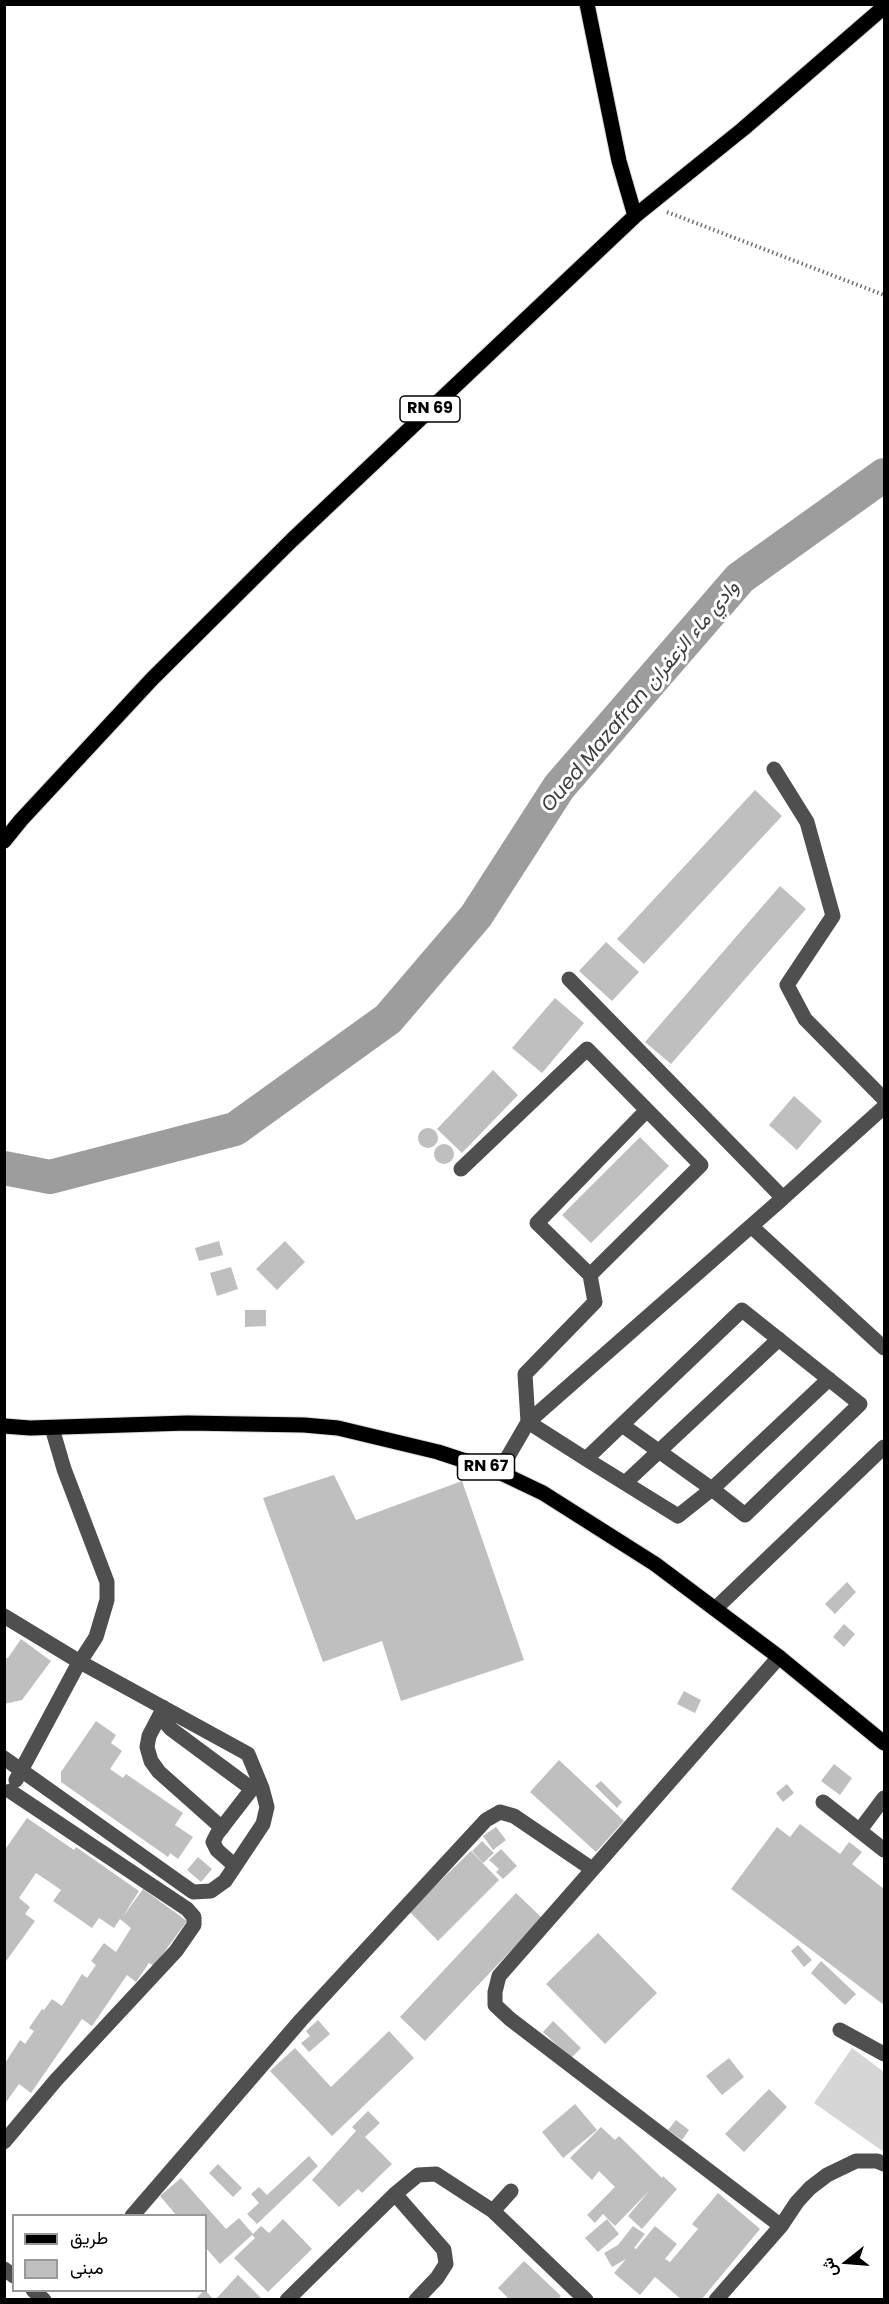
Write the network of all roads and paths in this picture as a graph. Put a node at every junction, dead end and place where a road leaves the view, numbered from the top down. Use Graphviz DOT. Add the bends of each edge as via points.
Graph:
graph roads {
  1 [pos="587,4"];
  2 [pos="885,7"];
  3 [pos="649,205"];
  4 [pos="635,216"];
  5 [pos="885,295"];
  6 [pos="774,769"];
  7 [pos="4,841"];
  8 [pos="569,979"];
  9 [pos="885,1099"];
  10 [pos="885,1107"];
  11 [pos="647,1110"];
  12 [pos="461,1169"];
  13 [pos="783,1198"];
  14 [pos="752,1226"];
  15 [pos="590,1275"];
  16 [pos="779,1339"];
  17 [pos="885,1348"];
  18 [pos="829,1379"];
  19 [pos="528,1422"];
  20 [pos="622,1425"];
  21 [pos="4,1426"];
  22 [pos="52,1428"];
  23 [pos="885,1447"];
  24 [pos="659,1452"];
  25 [pos="586,1459"];
  26 [pos="499,1472"];
  27 [pos="625,1483"];
  28 [pos="712,1489"];
  29 [pos="716,1608"];
  30 [pos="4,1616"];
  31 [pos="779,1657"];
  32 [pos="80,1662"];
  33 [pos="162,1710"];
  34 [pos="885,1743"];
  35 [pos="4,1758"];
  36 [pos="20,1771"];
  37 [pos="256,1785"];
  38 [pos="7,1795"];
  39 [pos="885,1798"];
  40 [pos="823,1802"];
  41 [pos="222,1828"];
  42 [pos="860,1830"];
  43 [pos="885,1850"];
  44 [pos="235,1866"];
  45 [pos="592,1869"];
  46 [pos="840,2030"];
  47 [pos="885,2054"];
  48 [pos="4,2142"];
  49 [pos="885,2164"];
  50 [pos="511,2191"];
  51 [pos="395,2194"];
  52 [pos="494,2211"];
  53 [pos="134,2214"];
  54 [pos="781,2226"];
  55 [pos="287,2300"];
  56 [pos="417,2300"];
  57 [pos="586,2300"];
  58 [pos="716,2300"];
  1 -- 4 [label="main road" via="619,161"];
  2 -- 3 [label="main road, RN 69"];
  3 -- 4 [label="main road, RN 69"];
  3 -- 5 [label="path"];
  4 -- 7 [label="main road, RN 69" via="292,540 152,679"];
  6 -- 9 [label="street" via="807,822 833,916 787,985 805,1020"];
  8 -- 13 [label="street"];
  10 -- 13 [label="street"];
  11 -- 12 [label="street" via="587,1049"];
  11 -- 15 [label="street" via="537,1223"];
  11 -- 15 [label="street" via="701,1165"];
  13 -- 14 [label="street"];
  14 -- 17 [label="street"];
  14 -- 19 [label="street"];
  15 -- 19 [label="street" via="596,1302 525,1374"];
  16 -- 18 [label="street"];
  16 -- 20 [label="street" via="742,1310"];
  16 -- 24 [label="street"];
  18 -- 28 [label="street"];
  18 -- 28 [label="street" via="860,1404 745,1515"];
  19 -- 25 [label="street"];
  19 -- 26 [label="street"];
  20 -- 24 [label="street"];
  20 -- 25 [label="street"];
  21 -- 22 [label="main road, RN 67"];
  22 -- 26 [label="main road, RN 67" via="187,1424 338,1428 438,1452"];
  22 -- 32 [label="street" via="107,1582 104,1616"];
  23 -- 29 [label="street"];
  24 -- 27 [label="street"];
  24 -- 28 [label="street"];
  25 -- 27 [label="street"];
  26 -- 29 [label="main road, RN 67" via="543,1493"];
  27 -- 28 [label="street" via="678,1516"];
  29 -- 31 [label="main road, RN 67"];
  30 -- 32 [label="street"];
  31 -- 34 [label="main road, RN 67"];
  31 -- 45 [label="street"];
  32 -- 33 [label="street"];
  32 -- 36 [label="street"];
  33 -- 37 [label="street" via="171,1729"];
  33 -- 37 [label="street" via="248,1754"];
  33 -- 41 [label="street" via="149,1736 151,1761"];
  35 -- 36 [label="street"];
  36 -- 38 [label="street"];
  36 -- 44 [label="street" via="193,1892 211,1892"];
  37 -- 41 [label="street"];
  37 -- 44 [label="street" via="267,1807 263,1824"];
  38 -- 48 [label="street" via="186,1909 194,1917 194,1925 176,1951"];
  39 -- 42 [label="street"];
  40 -- 42 [label="street"];
  41 -- 44 [label="street" via="213,1842"];
  42 -- 43 [label="street"];
  45 -- 53 [label="street" via="514,1816 500,1812 486,1820 301,2020"];
  45 -- 54 [label="street" via="499,1976 495,2005"];
  46 -- 47 [label="street"];
  49 -- 54 [label="street" via="856,2161 827,2175 797,2202"];
  50 -- 52 [label="street"];
  51 -- 52 [label="street" via="417,2175 436,2174"];
  51 -- 55 [label="street"];
  51 -- 56 [label="street" via="444,2250 446,2264"];
  52 -- 57 [label="street"];
  54 -- 58 [label="street"];
}
